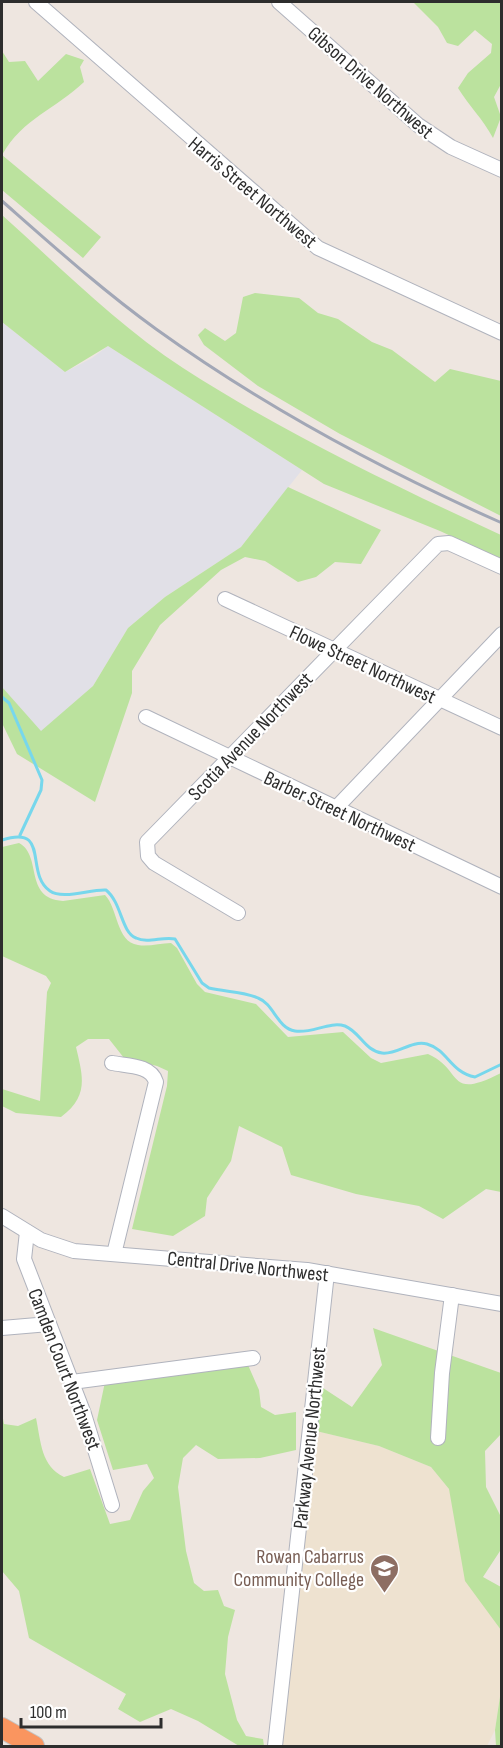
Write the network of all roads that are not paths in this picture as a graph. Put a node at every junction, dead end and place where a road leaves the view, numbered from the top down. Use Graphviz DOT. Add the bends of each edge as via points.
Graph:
graph roads {
  1 [pos="36,2"];
  2 [pos="279,2"];
  3 [pos="501,170"];
  4 [pos="501,333"];
  5 [pos="501,567"];
  6 [pos="225,599"];
  7 [pos="501,634"];
  8 [pos="334,651"];
  9 [pos="439,700"];
  10 [pos="146,717"];
  11 [pos="501,728"];
  12 [pos="229,759"];
  13 [pos="336,808"];
  14 [pos="501,887"];
  15 [pos="238,913"];
  16 [pos="112,1063"];
  17 [pos="2,1216"];
  18 [pos="27,1232"];
  19 [pos="114,1254"];
  20 [pos="327,1273"];
  21 [pos="452,1295"];
  22 [pos="501,1304"];
  23 [pos="49,1324"];
  24 [pos="2,1328"];
  25 [pos="253,1358"];
  26 [pos="72,1382"];
  27 [pos="438,1438"];
  28 [pos="112,1506"];
  29 [pos="2,1728"];
  30 [pos="34,1746"];
  31 [pos="275,1746"];
  1 -- 4 [label="street, Harris Street Northwest" via="318,248"];
  2 -- 3 [label="street, Gibson Drive Northwest" via="418,126 451,147"];
  5 -- 8 [label="street, Scotia Avenue Northwest" via="449,543 438,544"];
  6 -- 8 [label="street, Flowe Street Northwest"];
  7 -- 9 [label="street"];
  8 -- 9 [label="street, Flowe Street Northwest"];
  8 -- 12 [label="street, Scotia Avenue Northwest"];
  9 -- 11 [label="street, Flowe Street Northwest"];
  9 -- 13 [label="street"];
  10 -- 12 [label="street, Barber Street Northwest"];
  12 -- 13 [label="street, Barber Street Northwest"];
  12 -- 15 [label="street, Scotia Avenue Northwest" via="147,842 147,850 154,864"];
  13 -- 14 [label="street, Barber Street Northwest"];
  16 -- 19 [label="street" via="148,1070 156,1082"];
  17 -- 18 [label="street, Central Drive Northwest"];
  18 -- 19 [label="street, Central Drive Northwest" via="56,1247"];
  18 -- 23 [label="street, Camden Court Northwest" via="24,1259"];
  19 -- 20 [label="street, Central Drive Northwest"];
  20 -- 21 [label="street, Central Drive Northwest"];
  20 -- 31 [label="street, Parkway Avenue Northwest"];
  21 -- 22 [label="street, Central Drive Northwest"];
  21 -- 27 [label="street"];
  23 -- 24 [label="street"];
  23 -- 26 [label="street, Camden Court Northwest"];
  25 -- 26 [label="street"];
  26 -- 28 [label="street, Camden Court Northwest"];
  29 -- 30 [label="highway"];
}
